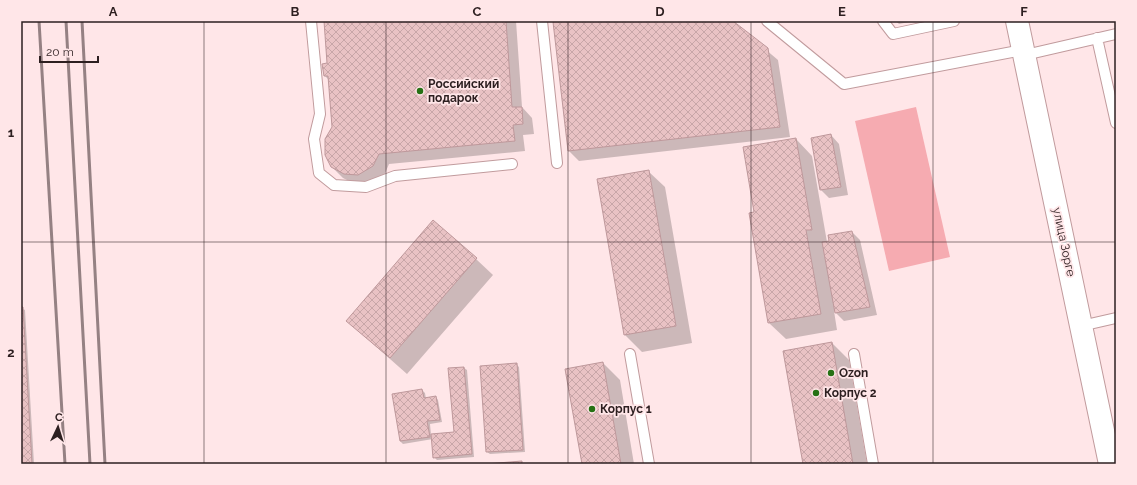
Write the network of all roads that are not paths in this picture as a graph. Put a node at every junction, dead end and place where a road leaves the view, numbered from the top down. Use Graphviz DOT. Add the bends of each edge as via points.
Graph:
graph roads {
  1 [pos="311,21"];
  2 [pos="542,21"];
  3 [pos="767,21"];
  4 [pos="882,21"];
  5 [pos="954,21"];
  6 [pos="1017,21"];
  7 [pos="1116,34"];
  8 [pos="1097,38"];
  9 [pos="1024,53"];
  10 [pos="1111,79"];
  11 [pos="1116,123"];
  12 [pos="557,163"];
  13 [pos="512,164"];
  14 [pos="1116,318"];
  15 [pos="1081,326"];
  16 [pos="630,354"];
  17 [pos="854,354"];
  18 [pos="649,464"];
  19 [pos="873,464"];
  20 [pos="1110,464"];
  1 -- 13 [label="lane" via="320,114 314,139 319,173 334,185 366,187 395,176"];
  2 -- 12 [label="lane"];
  3 -- 9 [label="lane" via="844,84"];
  4 -- 5 [label="lane" via="893,34"];
  6 -- 9 [label="street, улица Зорге"];
  7 -- 8 [label="lane"];
  8 -- 9 [label="lane"];
  8 -- 10 [label="lane"];
  9 -- 15 [label="street, улица Зорге"];
  10 -- 11 [label="lane"];
  14 -- 15 [label="lane"];
  15 -- 20 [label="street, улица Зорге"];
  16 -- 18 [label="lane"];
  17 -- 19 [label="lane"];
}
